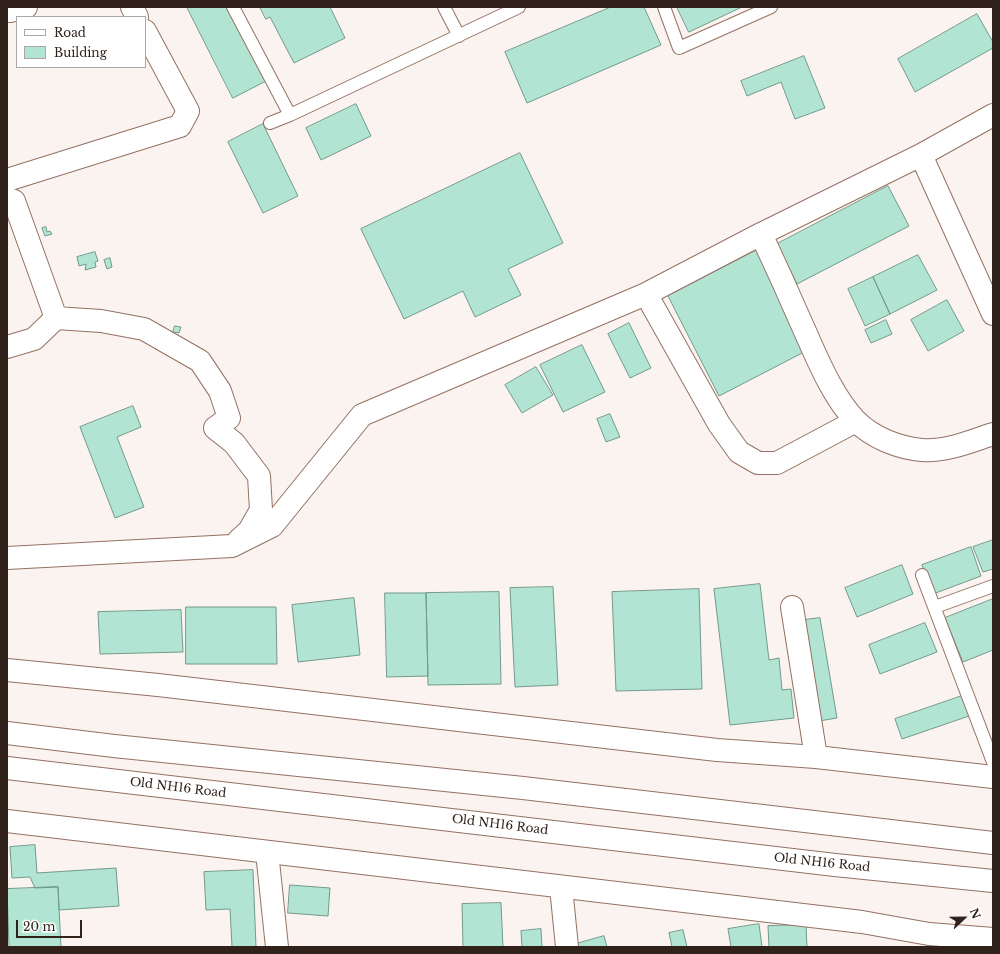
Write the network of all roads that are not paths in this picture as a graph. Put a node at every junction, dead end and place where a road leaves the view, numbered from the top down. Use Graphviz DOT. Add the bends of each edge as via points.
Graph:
graph roads {
  1 [pos="26,7"];
  2 [pos="132,7"];
  3 [pos="233,7"];
  4 [pos="444,7"];
  5 [pos="520,7"];
  6 [pos="664,7"];
  7 [pos="771,7"];
  8 [pos="7,9"];
  9 [pos="136,16"];
  10 [pos="146,33"];
  11 [pos="459,36"];
  12 [pos="290,115"];
  13 [pos="993,116"];
  14 [pos="270,123"];
  15 [pos="921,155"];
  16 [pos="7,180"];
  17 [pos="7,198"];
  18 [pos="761,234"];
  19 [pos="646,294"];
  20 [pos="993,314"];
  21 [pos="56,318"];
  22 [pos="7,347"];
  23 [pos="856,421"];
  24 [pos="993,434"];
  25 [pos="232,546"];
  26 [pos="7,558"];
  27 [pos="922,575"];
  28 [pos="993,586"];
  29 [pos="792,607"];
  30 [pos="935,607"];
  31 [pos="7,670"];
  32 [pos="7,733"];
  33 [pos="816,757"];
  34 [pos="993,762"];
  35 [pos="7,768"];
  36 [pos="993,777"];
  37 [pos="7,821"];
  38 [pos="993,843"];
  39 [pos="267,852"];
  40 [pos="993,881"];
  41 [pos="561,887"];
  42 [pos="993,939"];
  43 [pos="929,940"];
  44 [pos="277,947"];
  45 [pos="567,947"];
  1 -- 8 [label="street" via="10,11"];
  2 -- 9 [label="street"];
  3 -- 12 [label="lane"];
  4 -- 11 [label="lane"];
  5 -- 11 [label="lane"];
  6 -- 7 [label="lane" via="679,48"];
  10 -- 16 [label="street" via="188,111 180,126"];
  11 -- 12 [label="lane"];
  12 -- 14 [label="lane"];
  13 -- 15 [label="street"];
  15 -- 18 [label="street"];
  15 -- 20 [label="street"];
  17 -- 21 [label="street" via="14,201"];
  18 -- 19 [label="street"];
  18 -- 23 [label="street" via="823,373"];
  19 -- 23 [label="street" via="719,424 739,452 758,463 777,462"];
  19 -- 25 [label="street" via="362,415 272,526"];
  21 -- 22 [label="street" via="34,339"];
  21 -- 25 [label="street" via="101,321 144,329 200,361 220,391 229,418 215,428 234,443 259,476 261,510 249,531"];
  23 -- 24 [label="street" via="892,444 922,450 951,447"];
  25 -- 26 [label="street"];
  27 -- 30 [label="lane"];
  28 -- 30 [label="lane"];
  29 -- 33 [label="street"];
  30 -- 34 [label="lane"];
  31 -- 33 [label="street" via="158,685 717,750"];
  32 -- 38 [label="street" via="523,788"];
  33 -- 36 [label="street"];
  35 -- 40 [label="street, Old NH16 Road"];
  37 -- 39 [label="street"];
  39 -- 41 [label="street"];
  39 -- 44 [label="street"];
  41 -- 43 [label="street" via="862,922"];
  41 -- 45 [label="street"];
  42 -- 43 [label="street"];
}
